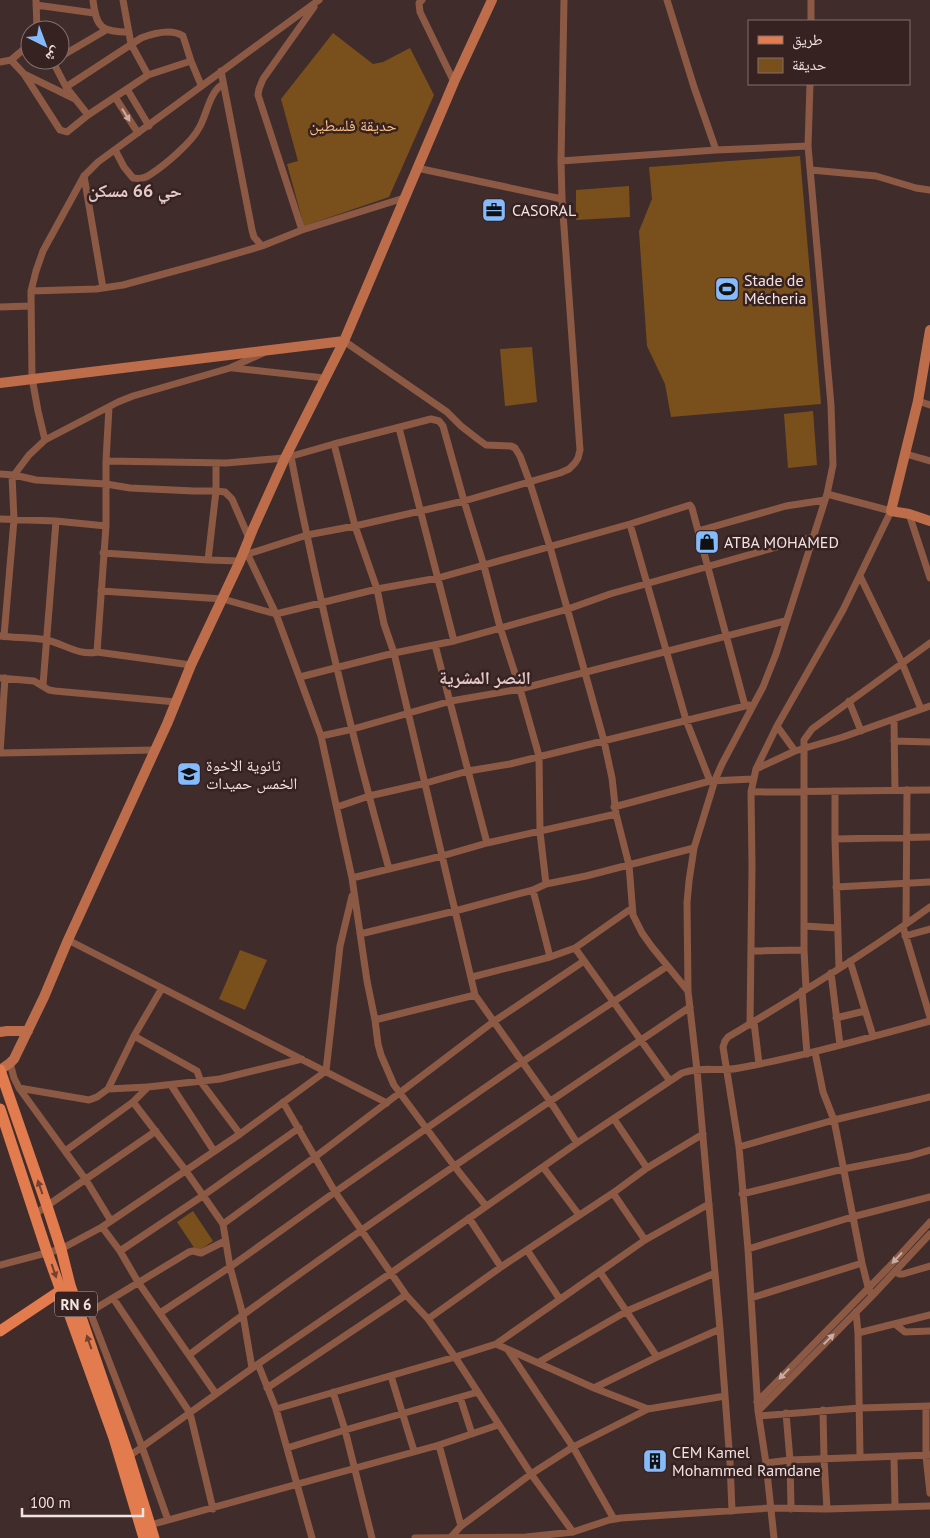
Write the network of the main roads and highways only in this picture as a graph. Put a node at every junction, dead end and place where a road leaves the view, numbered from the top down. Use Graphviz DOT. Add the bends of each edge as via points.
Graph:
graph roads {
  1 [pos="492,0"];
  2 [pos="930,331"];
  3 [pos="344,340"];
  4 [pos="0,383"];
  5 [pos="930,521"];
  6 [pos="28,1031"];
  7 [pos="0,1032"];
  8 [pos="0,1070"];
  9 [pos="0,1108"];
  10 [pos="65,1288"];
  11 [pos="0,1331"];
  12 [pos="125,1459"];
  13 [pos="144,1538"];
  14 [pos="154,1538"];
  1 -- 3 [label="main road"];
  2 -- 5 [label="main road" via="918,402 891,511"];
  3 -- 4 [label="main road"];
  3 -- 6 [label="main road" via="249,538 247,551 191,665"];
  6 -- 7 [label="main road"];
  6 -- 8 [label="main road" via="14,1058"];
  10 -- 8 [label="main road, RN 6, one-way" via="61,1249"];
  9 -- 10 [label="main road, RN 6, one-way" via="47,1252"];
  10 -- 11 [label="main road"];
  10 -- 12 [label="main road, RN 6" via="114,1438"];
  12 -- 10 [label="main road, RN 6, one-way" via="85,1314"];
  12 -- 13 [label="main road, RN 6"];
  12 -- 14 [label="main road, RN 6"];
}
